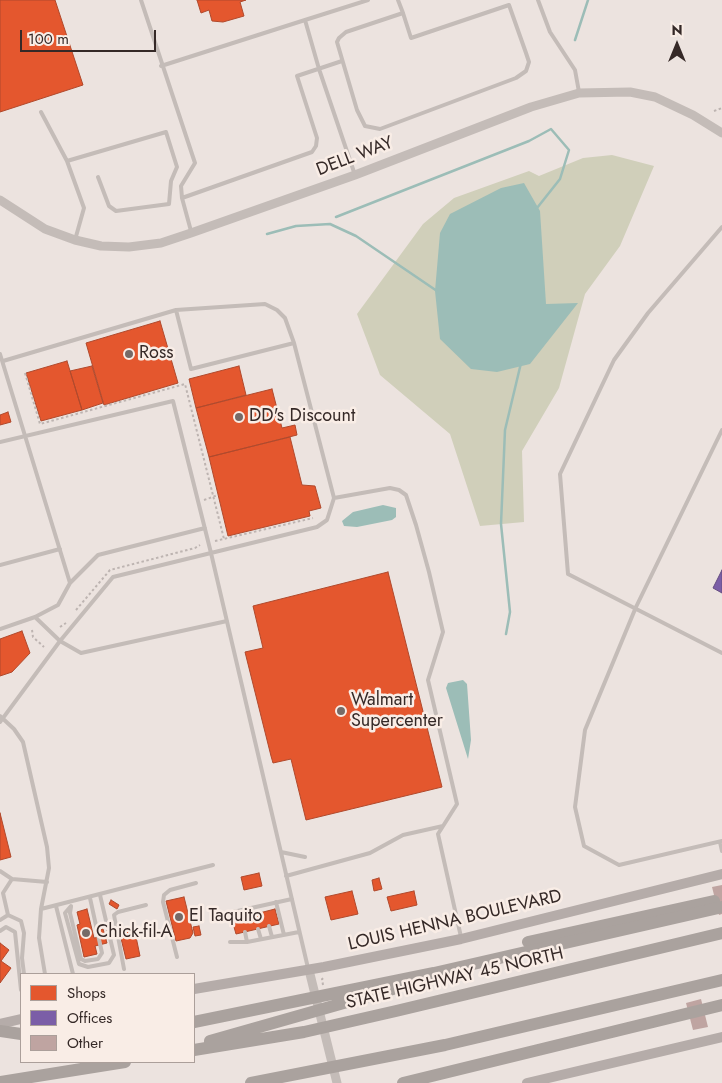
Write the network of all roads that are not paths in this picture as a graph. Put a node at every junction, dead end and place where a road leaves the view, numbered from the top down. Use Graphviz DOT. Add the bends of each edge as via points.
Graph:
graph roads {
  1 [pos="141,0"];
  2 [pos="368,0"];
  3 [pos="398,0"];
  4 [pos="538,0"];
  5 [pos="403,13"];
  6 [pos="305,20"];
  7 [pos="342,61"];
  8 [pos="161,66"];
  9 [pos="319,68"];
  10 [pos="579,93"];
  11 [pos="41,112"];
  12 [pos="722,133"];
  13 [pos="67,161"];
  14 [pos="355,175"];
  15 [pos="98,177"];
  16 [pos="182,198"];
  17 [pos="2,202"];
  18 [pos="722,227"];
  19 [pos="191,234"];
  20 [pos="76,240"];
  21 [pos="176,310"];
  22 [pos="294,342"];
  23 [pos="0,354"];
  24 [pos="2,362"];
  25 [pos="722,430"];
  26 [pos="26,435"];
  27 [pos="0,442"];
  28 [pos="334,498"];
  29 [pos="205,528"];
  30 [pos="60,549"];
  31 [pos="211,553"];
  32 [pos="0,565"];
  33 [pos="70,582"];
  34 [pos="636,607"];
  35 [pos="35,617"];
  36 [pos="227,621"];
  37 [pos="0,629"];
  38 [pos="60,641"];
  39 [pos="722,653"];
  40 [pos="1,719"];
  41 [pos="443,826"];
  42 [pos="721,842"];
  43 [pos="722,851"];
  44 [pos="281,852"];
  45 [pos="305,857"];
  46 [pos="213,866"];
  47 [pos="0,871"];
  48 [pos="722,874"];
  49 [pos="286,876"];
  50 [pos="12,879"];
  51 [pos="47,882"];
  52 [pos="196,883"];
  53 [pos="100,895"];
  54 [pos="90,898"];
  55 [pos="292,899"];
  56 [pos="78,901"];
  57 [pos="276,902"];
  58 [pos="718,904"];
  59 [pos="146,905"];
  60 [pos="264,905"];
  61 [pos="56,906"];
  62 [pos="71,906"];
  63 [pos="252,908"];
  64 [pos="41,909"];
  65 [pos="240,910"];
  66 [pos="266,912"];
  67 [pos="224,914"];
  68 [pos="254,914"];
  69 [pos="8,915"];
  70 [pos="242,918"];
  71 [pos="0,920"];
  72 [pos="269,926"];
  73 [pos="258,929"];
  74 [pos="0,931"];
  75 [pos="245,932"];
  76 [pos="299,932"];
  77 [pos="722,933"];
  78 [pos="284,935"];
  79 [pos="272,937"];
  80 [pos="261,939"];
  81 [pos="461,939"];
  82 [pos="230,942"];
  83 [pos="247,942"];
  84 [pos="177,957"];
  85 [pos="124,969"];
  86 [pos="309,970"];
  87 [pos="24,973"];
  88 [pos="46,973"];
  89 [pos="73,973"];
  90 [pos="20,978"];
  91 [pos="722,980"];
  92 [pos="195,989"];
  93 [pos="722,1005"];
  94 [pos="722,1010"];
  95 [pos="705,1014"];
  96 [pos="690,1018"];
  97 [pos="20,1020"];
  98 [pos="195,1022"];
  99 [pos="0,1024"];
  100 [pos="0,1031"];
  101 [pos="20,1034"];
  102 [pos="722,1037"];
  103 [pos="195,1046"];
  104 [pos="195,1050"];
  105 [pos="118,1063"];
  106 [pos="0,1082"];
  107 [pos="251,1083"];
  108 [pos="337,1083"];
  109 [pos="399,1083"];
  110 [pos="403,1083"];
  111 [pos="527,1083"];
  1 -- 8 [label="lane"];
  2 -- 6 [label="lane"];
  3 -- 5 [label="lane"];
  4 -- 10 [label="lane" via="550,32 575,70"];
  5 -- 7 [label="lane" via="342,34 337,46"];
  5 -- 7 [label="lane" via="411,38 509,5 526,54 526,71 516,78 374,129 361,122"];
  6 -- 8 [label="lane"];
  6 -- 9 [label="lane"];
  7 -- 9 [label="lane"];
  8 -- 16 [label="lane" via="195,163 181,186"];
  9 -- 14 [label="lane"];
  9 -- 16 [label="lane" via="296,76 317,138 312,152"];
  10 -- 12 [label="street, DELL WAY" via="620,91 655,97"];
  10 -- 14 [label="street, DELL WAY" via="531,107"];
  11 -- 13 [label="lane"];
  13 -- 15 [label="lane" via="166,132 177,167 169,204 116,211 109,206"];
  13 -- 20 [label="lane" via="84,208"];
  14 -- 19 [label="street, DELL WAY"];
  16 -- 19 [label="lane"];
  17 -- 20 [label="street, DELL WAY" via="45,229"];
  18 -- 34 [label="lane" via="648,313 614,360 560,474 568,574"];
  19 -- 20 [label="street, DELL WAY" via="161,243 129,247 101,246"];
  21 -- 22 [label="lane" via="265,304 284,318"];
  21 -- 22 [label="lane" via="191,369"];
  21 -- 24 [label="lane"];
  22 -- 28 [label="lane"];
  23 -- 24 [label="lane"];
  24 -- 26 [label="lane"];
  25 -- 34 [label="lane"];
  26 -- 27 [label="lane"];
  26 -- 29 [label="lane" via="172,401"];
  26 -- 30 [label="lane"];
  28 -- 31 [label="lane" via="327,520 317,527"];
  28 -- 41 [label="lane" via="390,488 406,495 429,572 442,632 428,680 457,804"];
  29 -- 31 [label="lane"];
  29 -- 33 [label="lane" via="98,555"];
  30 -- 32 [label="lane"];
  30 -- 33 [label="lane"];
  31 -- 36 [label="lane"];
  31 -- 38 [label="lane" via="113,578"];
  33 -- 35 [label="lane" via="58,604"];
  34 -- 39 [label="lane"];
  34 -- 42 [label="lane" via="585,730 575,807 584,846 619,865"];
  35 -- 37 [label="lane"];
  35 -- 38 [label="lane"];
  36 -- 38 [label="lane" via="82,653"];
  36 -- 44 [label="lane"];
  38 -- 40 [label="lane"];
  40 -- 51 [label="lane" via="23,742 47,847"];
  41 -- 49 [label="lane" via="403,835 370,852"];
  41 -- 81 [label="lane" via="438,834"];
  42 -- 43 [label="lane"];
  44 -- 45 [label="lane"];
  44 -- 49 [label="lane"];
  46 -- 53 [label="lane"];
  47 -- 50 [label="lane"];
  48 -- 81 [label="main road, LOUIS HENNA BOULEVARD"];
  49 -- 55 [label="lane"];
  50 -- 51 [label="lane"];
  50 -- 69 [label="lane" via="2,893"];
  51 -- 64 [label="lane"];
  52 -- 84 [label="lane" via="170,890 164,895"];
  53 -- 54 [label="lane"];
  53 -- 62 [label="lane" via="114,955 109,963 88,967 79,964 65,912"];
  54 -- 56 [label="lane"];
  54 -- 62 [label="lane" via="102,953 98,959 85,961 81,958"];
  55 -- 57 [label="lane"];
  55 -- 76 [label="lane"];
  56 -- 61 [label="lane"];
  56 -- 62 [label="lane"];
  57 -- 60 [label="lane"];
  57 -- 78 [label="lane"];
  58 -- 98 [label="highway, bridge" via="434,973"];
  58 -- 103 [label="highway, bridge" via="528,942 406,986"];
  59 -- 85 [label="lane" via="114,915"];
  60 -- 63 [label="lane"];
  60 -- 66 [label="lane"];
  61 -- 64 [label="lane"];
  61 -- 89 [label="lane"];
  63 -- 65 [label="lane"];
  63 -- 68 [label="lane"];
  64 -- 88 [label="lane" via="39,938"];
  65 -- 67 [label="lane"];
  65 -- 70 [label="lane"];
  69 -- 71 [label="lane"];
  69 -- 87 [label="lane" via="16,917 22,926"];
  72 -- 79 [label="lane"];
  73 -- 80 [label="lane"];
  74 -- 90 [label="lane" via="6,927 16,932"];
  75 -- 83 [label="lane"];
  76 -- 78 [label="lane"];
  76 -- 86 [label="lane"];
  77 -- 104 [label="highway, STATE HIGHWAY 45 NORTH, bridge" via="396,1012 304,1032"];
  78 -- 79 [label="lane"];
  79 -- 80 [label="lane"];
  80 -- 83 [label="lane"];
  81 -- 86 [label="main road, LOUIS HENNA BOULEVARD"];
  82 -- 83 [label="lane"];
  86 -- 92 [label="main road, LOUIS HENNA BOULEVARD"];
  86 -- 108 [label="street"];
  91 -- 107 [label="highway, bridge" via="445,1045"];
  93 -- 110 [label="highway, bridge"];
  94 -- 95 [label="highway"];
  96 -- 109 [label="highway, bridge" via="555,1051"];
  97 -- 99 [label="main road"];
  100 -- 101 [label="highway"];
  102 -- 111 [label="main road"];
  105 -- 106 [label="highway"];
}
